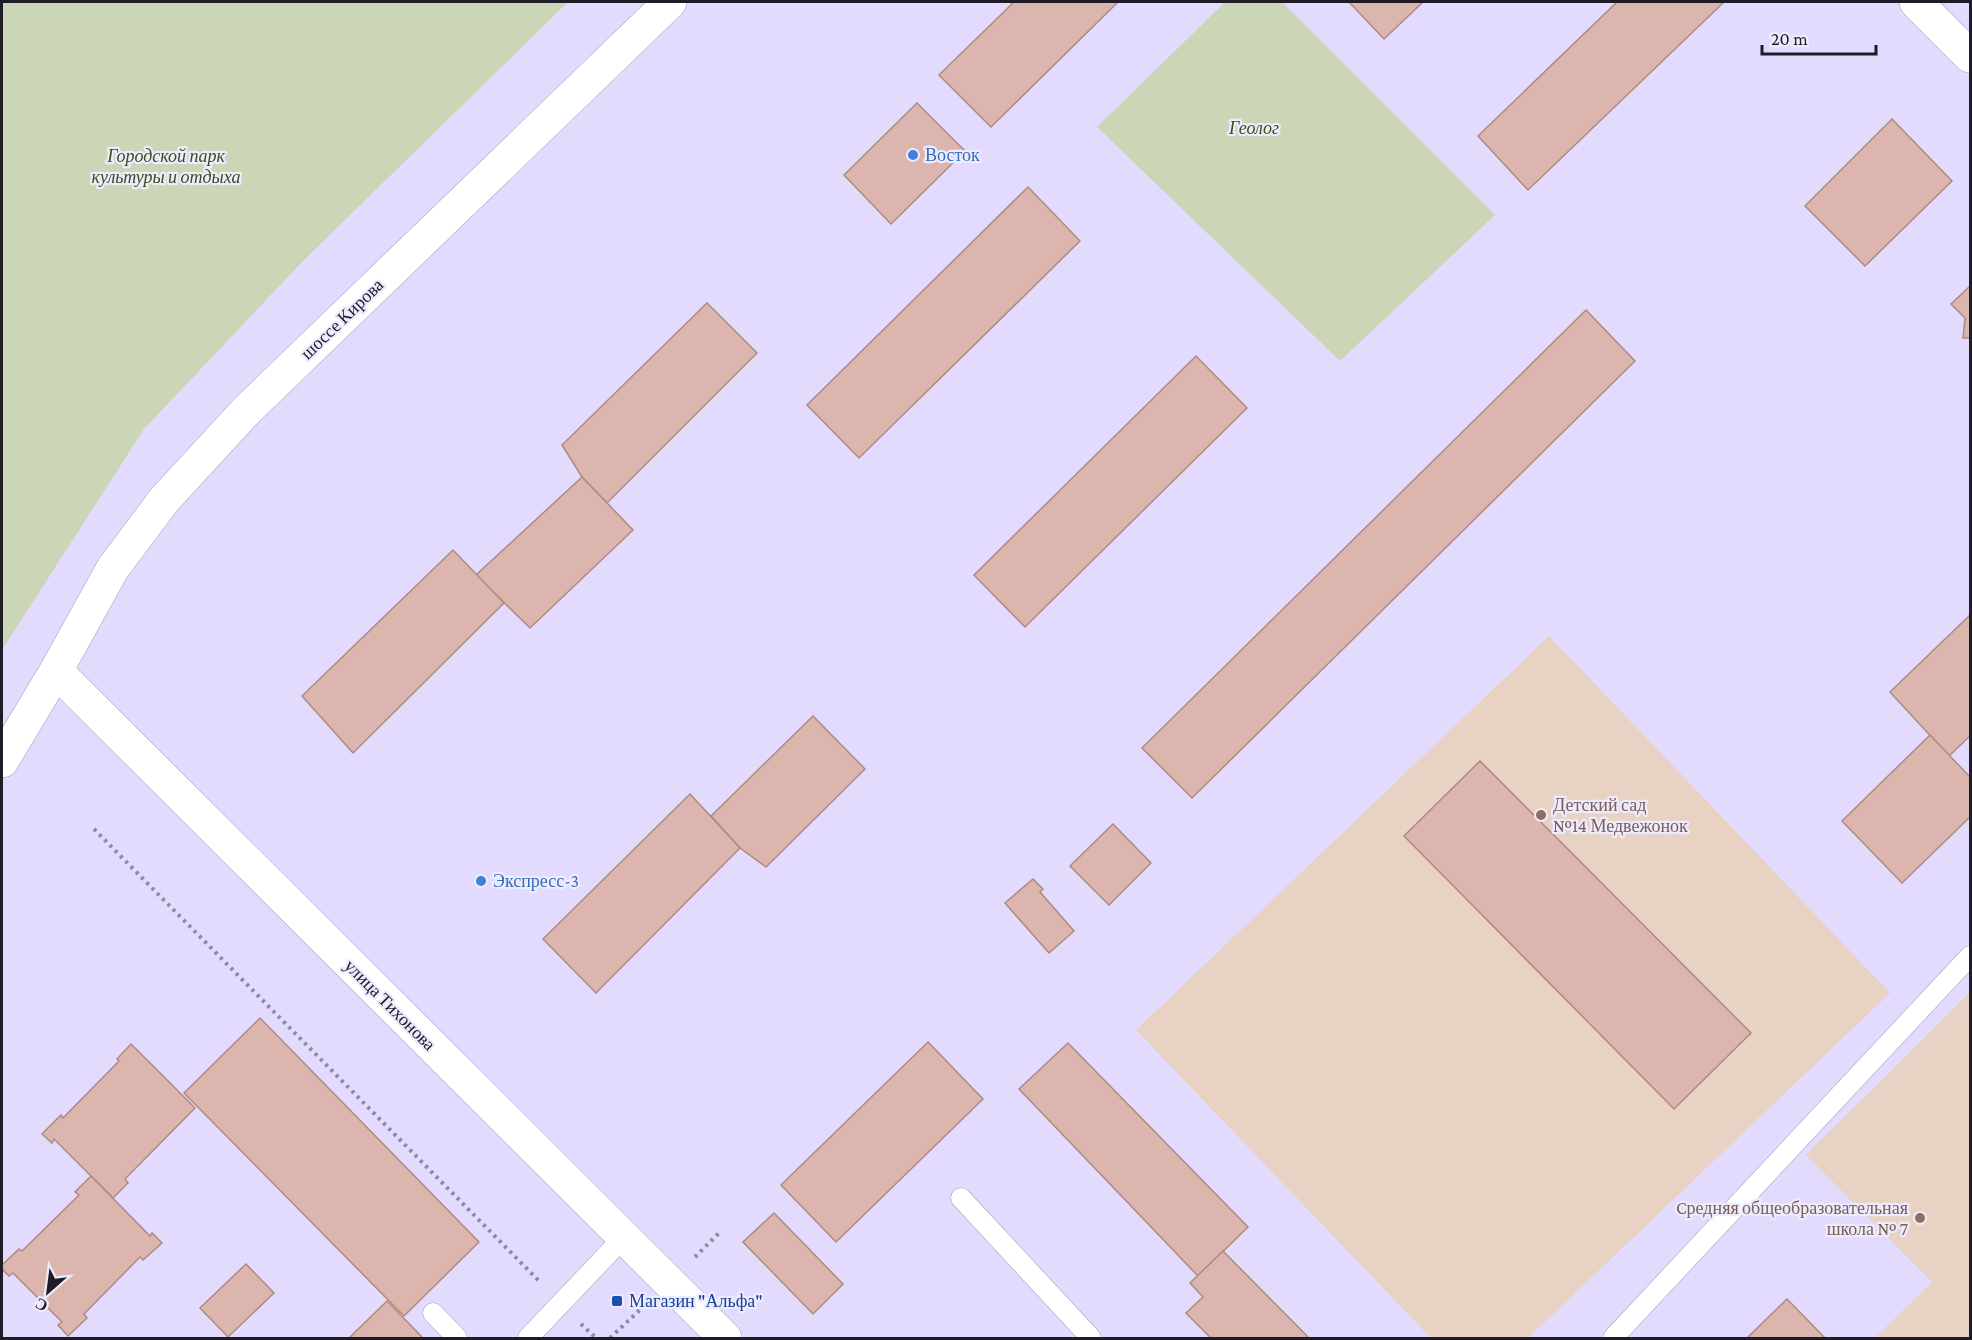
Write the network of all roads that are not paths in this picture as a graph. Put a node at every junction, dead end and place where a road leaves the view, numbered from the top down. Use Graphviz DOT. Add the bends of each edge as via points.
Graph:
graph roads {
  1 [pos="670,2"];
  2 [pos="1916,2"];
  3 [pos="1971,56"];
  4 [pos="56,671"];
  5 [pos="2,760"];
  6 [pos="1971,956"];
  7 [pos="961,1198"];
  8 [pos="624,1237"];
  9 [pos="433,1313"];
  10 [pos="458,1338"];
  11 [pos="528,1338"];
  12 [pos="725,1338"];
  13 [pos="1091,1338"];
  14 [pos="1613,1338"];
  1 -- 4 [label="main road, шоссе Кирова" via="247,410 164,500 113,568"];
  2 -- 3 [label="main road"];
  4 -- 5 [label="main road, шоссе Кирова"];
  4 -- 8 [label="main road, улица Тихонова"];
  6 -- 14 [label="lane"];
  7 -- 13 [label="lane"];
  8 -- 11 [label="lane"];
  8 -- 12 [label="main road, улица Тихонова"];
  9 -- 10 [label="lane"];
}
